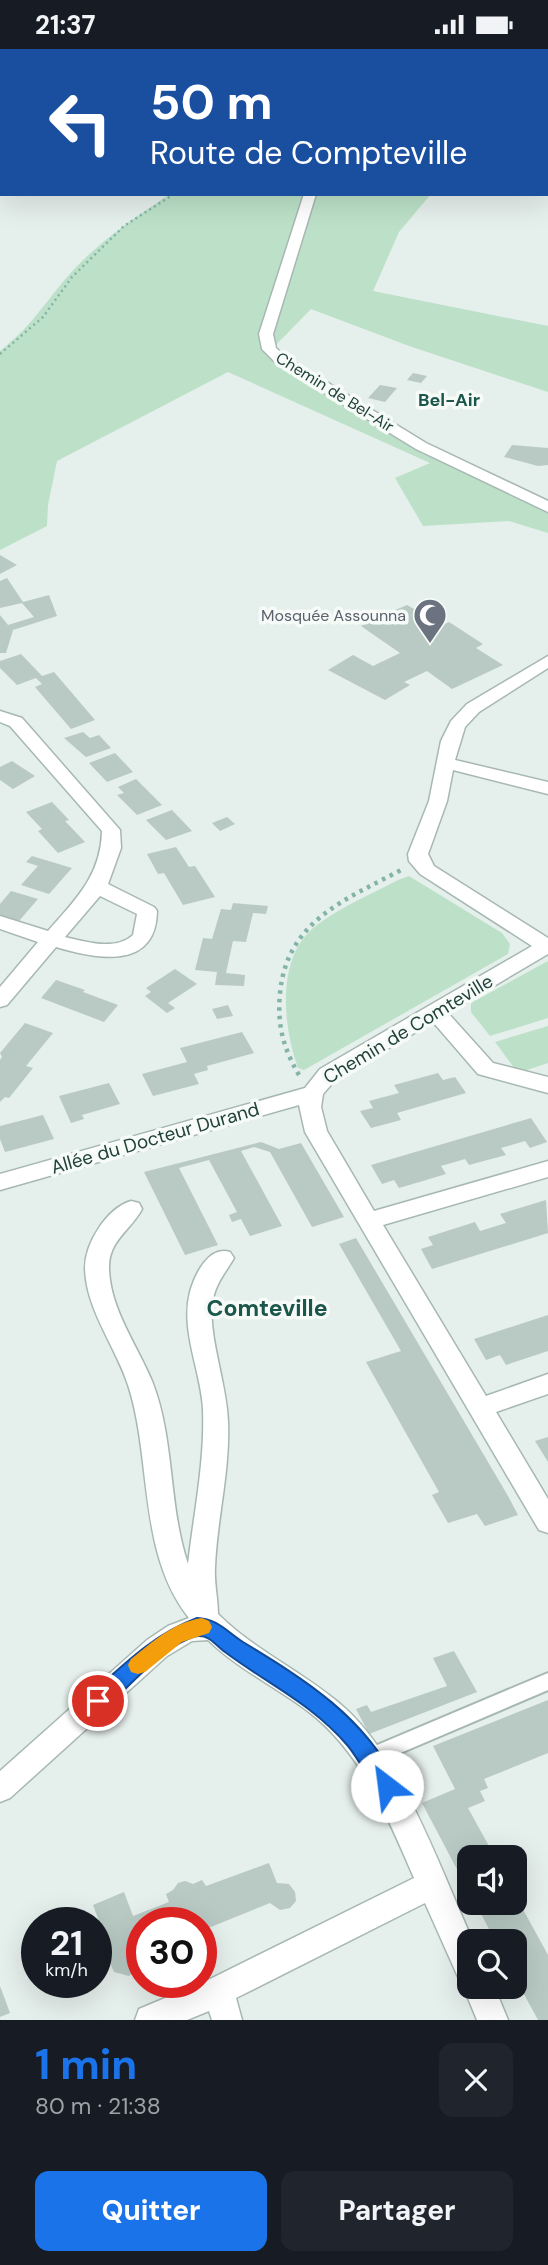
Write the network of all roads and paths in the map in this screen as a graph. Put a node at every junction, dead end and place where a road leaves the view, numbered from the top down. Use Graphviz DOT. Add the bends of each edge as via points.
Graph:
graph roads {
  1 [pos="171,196"];
  2 [pos="309,196"];
  3 [pos="0,354"];
  4 [pos="548,507"];
  5 [pos="548,661"];
  6 [pos="0,716"];
  7 [pos="445,763"];
  8 [pos="548,788"];
  9 [pos="419,861"];
  10 [pos="97,887"];
  11 [pos="0,922"];
  12 [pos="53,939"];
  13 [pos="547,946"];
  14 [pos="0,1000"];
  15 [pos="436,1013"];
  16 [pos="548,1085"];
  17 [pos="310,1094"];
  18 [pos="548,1169"];
  19 [pos="0,1182"];
  20 [pos="131,1209"];
  21 [pos="368,1221"];
  22 [pos="222,1258"];
  23 [pos="548,1384"];
  24 [pos="480,1408"];
  25 [pos="548,1522"];
  26 [pos="215,1630"];
  27 [pos="548,1681"];
  28 [pos="370,1757"];
  29 [pos="0,1789"];
  30 [pos="432,1884"];
  31 [pos="457,1939"];
  32 [pos="484,1999"];
  33 [pos="223,2005"];
  34 [pos="150,2020"];
  35 [pos="493,2020"];
  1 -- 3 [label="path" via="124,226 72,277 34,326"];
  2 -- 4 [label="street, Chemin de Bel-Air" via="266,334 269,349 421,446"];
  5 -- 7 [label="street" via="461,719 452,732"];
  6 -- 10 [label="street" via="16,722 111,830 111,848"];
  7 -- 8 [label="street"];
  7 -- 9 [label="street"];
  9 -- 13 [label="street, Chemin de Comteville"];
  9 -- 17 [label="path" via="353,895 305,929 286,959 279,1005 284,1048"];
  10 -- 12 [label="street"];
  10 -- 12 [label="street" via="147,911 148,929 134,945 107,951"];
  11 -- 12 [label="street"];
  12 -- 14 [label="street"];
  13 -- 15 [label="street, Chemin de Comteville"];
  15 -- 16 [label="street" via="486,1069"];
  15 -- 17 [label="street, Chemin de Comteville" via="328,1074"];
  17 -- 19 [label="street, Allée du Docteur Durand"];
  17 -- 21 [label="street, Chemin de Comteville" via="310,1117 316,1132"];
  18 -- 21 [label="street"];
  20 -- 26 [label="street" via="110,1231 101,1249 99,1285 150,1413 172,1553 194,1605"];
  21 -- 24 [label="street, Chemin de Comteville"];
  22 -- 26 [label="street" via="204,1281 199,1299 215,1401 216,1441 200,1577 205,1612"];
  23 -- 24 [label="street"];
  24 -- 25 [label="street, Chemin de Comteville"];
  26 -- 28 [label="street" via="337,1718"];
  26 -- 29 [label="street" via="187,1630 158,1648"];
  27 -- 28 [label="lane"];
  28 -- 30 [label="street"];
  30 -- 31 [label="street"];
  30 -- 33 [label="street"];
  32 -- 35 [label="street"];
  33 -- 34 [label="street"];
}
